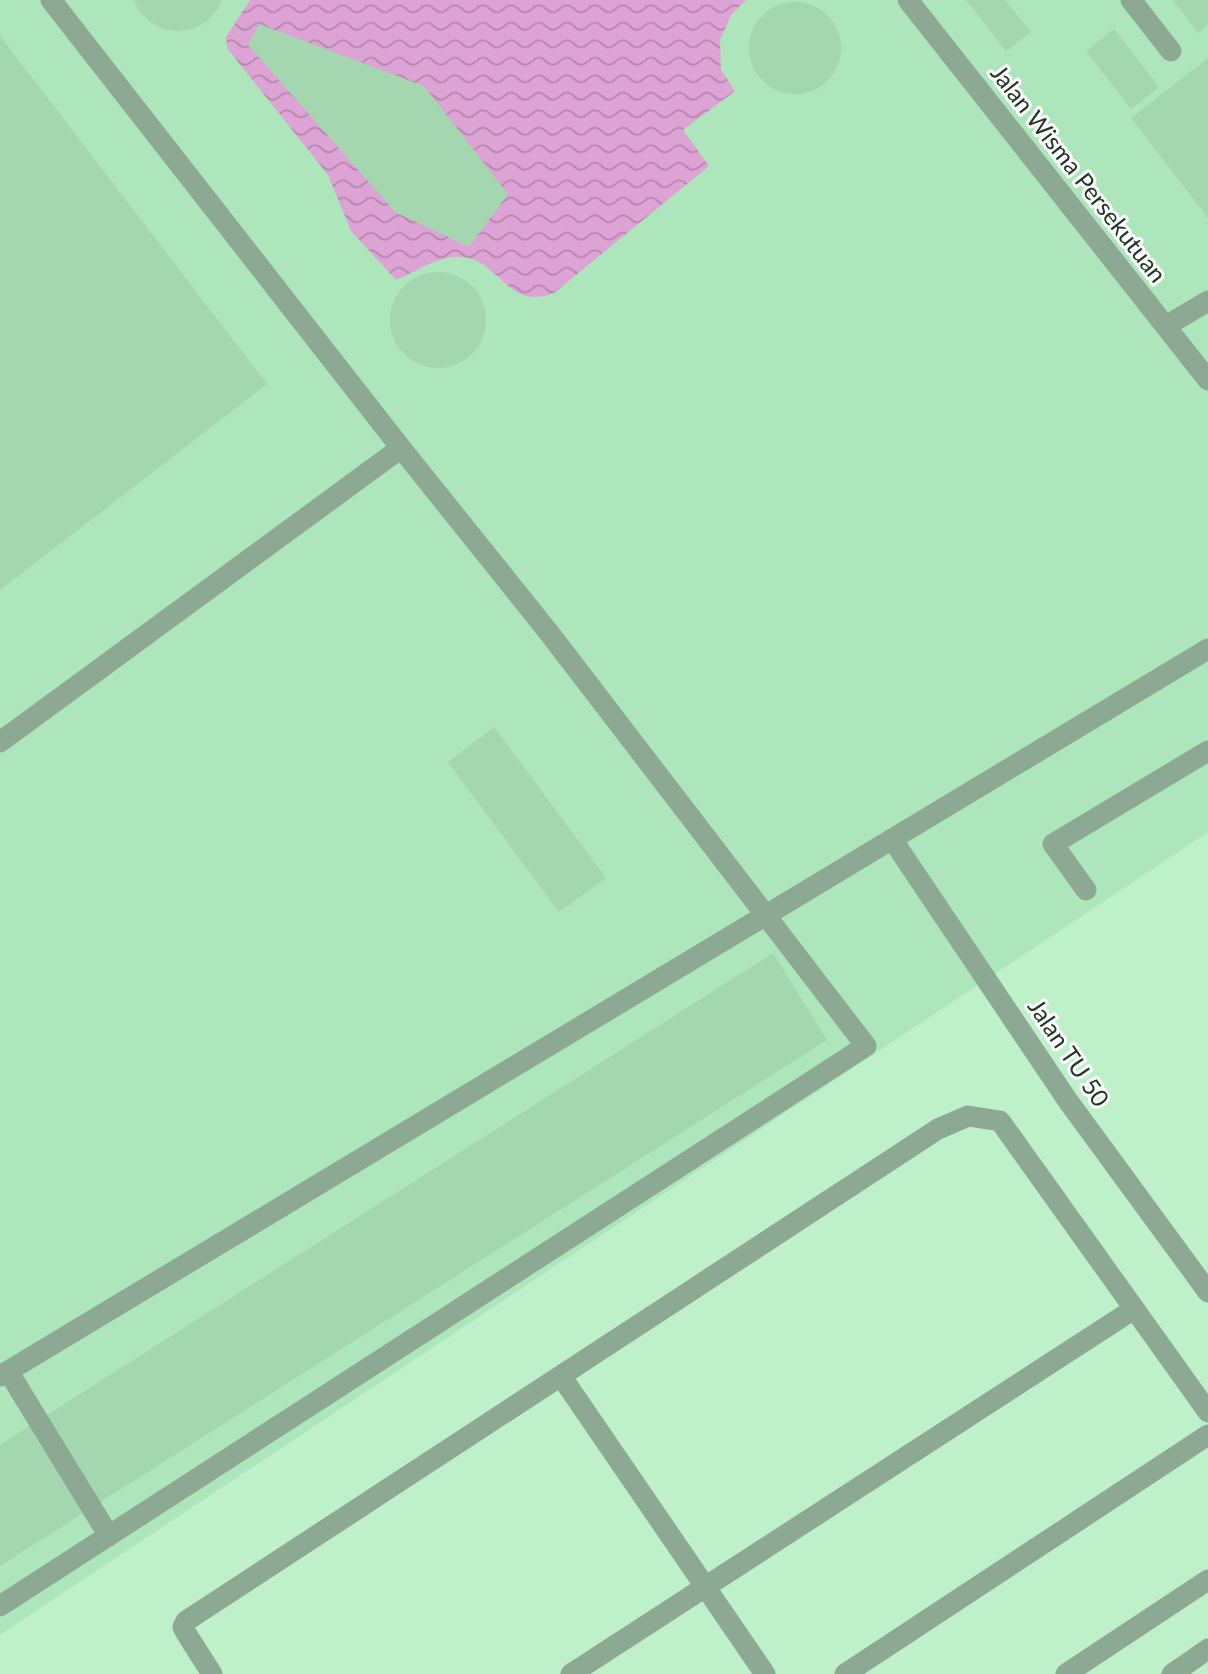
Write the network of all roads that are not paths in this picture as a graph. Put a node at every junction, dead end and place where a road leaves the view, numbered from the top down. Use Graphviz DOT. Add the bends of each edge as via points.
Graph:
graph roads {
  1 [pos="51,0"];
  2 [pos="1131,0"];
  3 [pos="915,3"];
  4 [pos="1171,51"];
  5 [pos="1208,301"];
  6 [pos="1166,326"];
  7 [pos="1208,380"];
  8 [pos="401,448"];
  9 [pos="1208,649"];
  10 [pos="0,742"];
  11 [pos="1208,751"];
  12 [pos="892,839"];
  13 [pos="1086,890"];
  14 [pos="765,916"];
  15 [pos="1208,1292"];
  16 [pos="1134,1309"];
  17 [pos="4,1374"];
  18 [pos="561,1376"];
  19 [pos="1208,1412"];
  20 [pos="1208,1435"];
  21 [pos="109,1536"];
  22 [pos="1208,1580"];
  23 [pos="706,1587"];
  24 [pos="0,1605"];
  25 [pos="1208,1649"];
  26 [pos="212,1674"];
  27 [pos="570,1674"];
  28 [pos="765,1674"];
  29 [pos="845,1674"];
  30 [pos="1066,1674"];
  31 [pos="1171,1674"];
  1 -- 8 [label="street"];
  2 -- 4 [label="street"];
  3 -- 6 [label="street, Jalan Wisma Persekutuan"];
  5 -- 6 [label="street"];
  6 -- 7 [label="street, Jalan Wisma Persekutuan"];
  8 -- 10 [label="street"];
  8 -- 14 [label="street"];
  9 -- 12 [label="street"];
  11 -- 13 [label="street" via="1053,844"];
  12 -- 14 [label="street"];
  12 -- 15 [label="street, Jalan TU 50" via="1068,1101"];
  14 -- 17 [label="street"];
  14 -- 21 [label="street" via="866,1046"];
  16 -- 18 [label="street" via="1000,1121 968,1116 938,1129"];
  16 -- 19 [label="street"];
  16 -- 23 [label="street"];
  17 -- 21 [label="street"];
  18 -- 23 [label="street"];
  18 -- 26 [label="street" via="186,1621 183,1627"];
  20 -- 29 [label="street"];
  21 -- 24 [label="street"];
  22 -- 30 [label="street"];
  23 -- 27 [label="street"];
  23 -- 28 [label="street"];
  25 -- 31 [label="street"];
}
